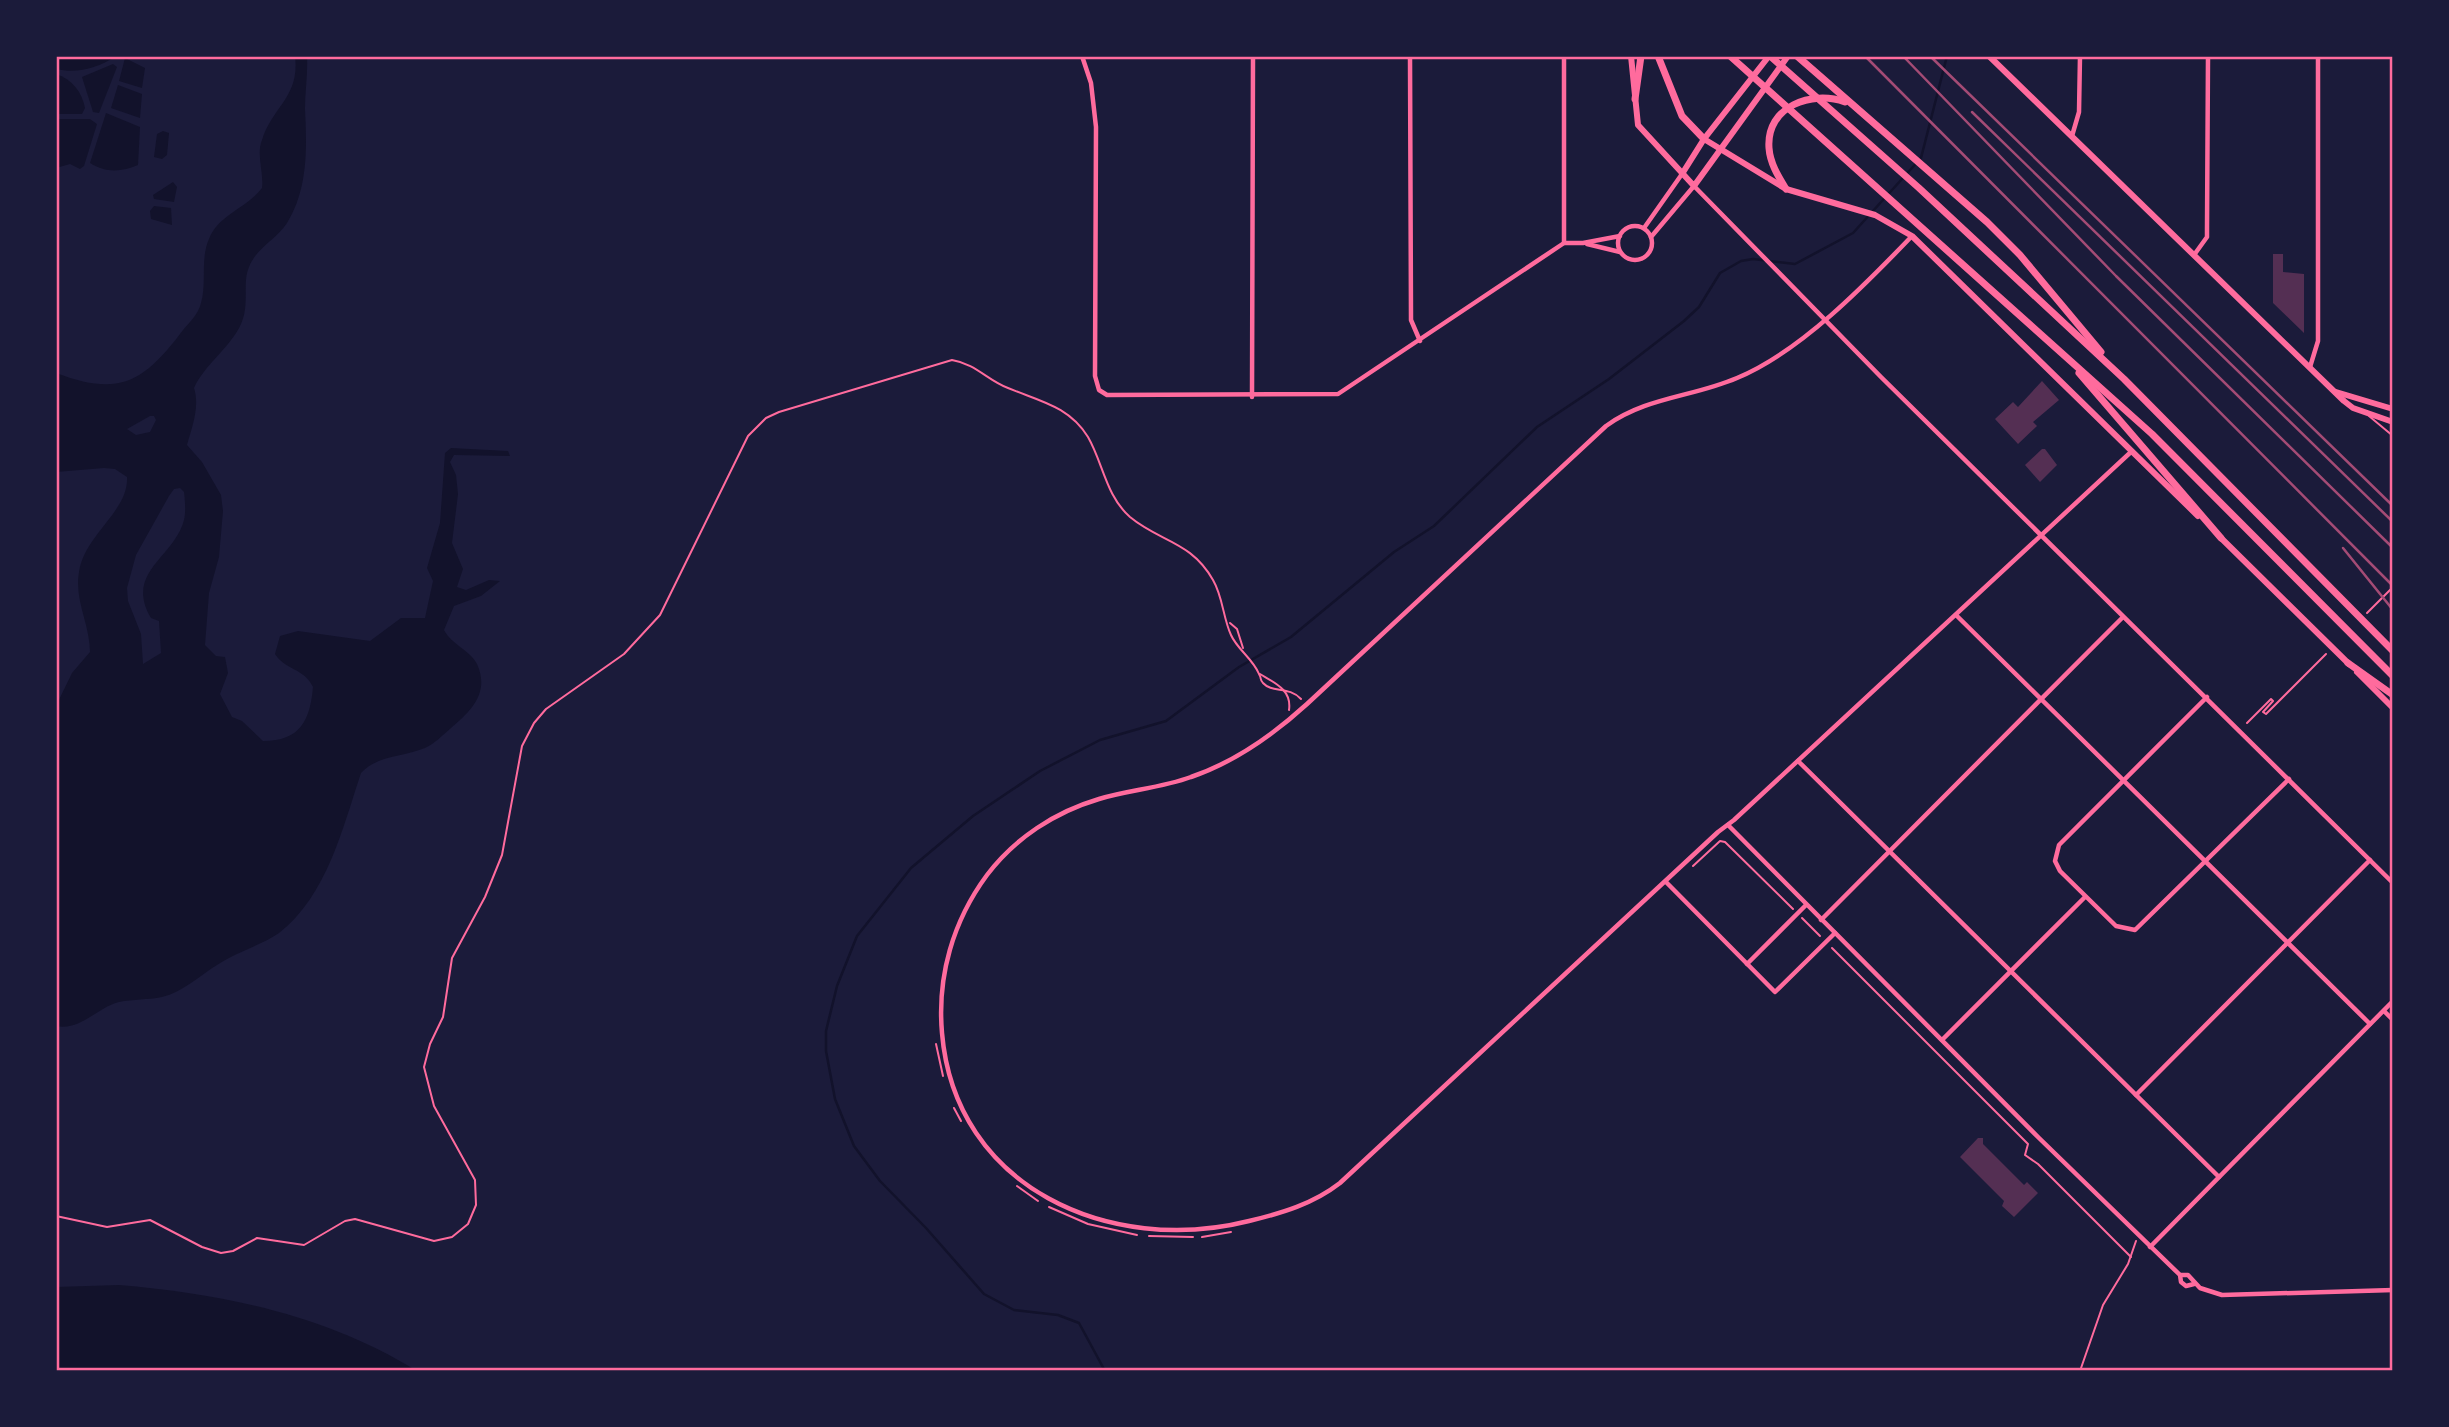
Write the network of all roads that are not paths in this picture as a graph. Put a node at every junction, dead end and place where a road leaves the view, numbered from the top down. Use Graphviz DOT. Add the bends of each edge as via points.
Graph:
graph roads {
  1 [pos="1082,56"];
  2 [pos="1253,56"];
  3 [pos="1410,56"];
  4 [pos="1564,56"];
  5 [pos="1631,56"];
  6 [pos="1641,56"];
  7 [pos="1658,56"];
  8 [pos="1730,56"];
  9 [pos="1770,56"];
  10 [pos="1788,56"];
  11 [pos="1797,56"];
  12 [pos="1989,56"];
  13 [pos="2080,56"];
  14 [pos="2208,56"];
  15 [pos="2318,56"];
  16 [pos="1635,99"];
  17 [pos="1849,103"];
  18 [pos="2072,136"];
  19 [pos="1704,139"];
  20 [pos="1720,149"];
  21 [pos="1682,174"];
  22 [pos="1694,186"];
  23 [pos="1786,189"];
  24 [pos="1644,228"];
  25 [pos="1620,236"];
  26 [pos="1912,236"];
  27 [pos="1651,237"];
  28 [pos="1564,243"];
  29 [pos="1583,243"];
  30 [pos="1620,252"];
  31 [pos="2194,255"];
  32 [pos="1824,318"];
  33 [pos="1420,341"];
  34 [pos="2063,354"];
  35 [pos="2310,367"];
  36 [pos="2124,379"];
  37 [pos="2336,392"];
  38 [pos="1252,397"];
  39 [pos="2393,409"];
  40 [pos="2366,413"];
  41 [pos="2393,422"];
  42 [pos="2393,436"];
  43 [pos="2132,451"];
  44 [pos="2043,537"];
  45 [pos="2221,538"];
  46 [pos="1956,615"];
  47 [pos="2123,617"];
  48 [pos="2393,651"];
  49 [pos="2348,663"];
  50 [pos="2393,676"];
  51 [pos="2393,695"];
  52 [pos="2207,697"];
  53 [pos="2041,699"];
  54 [pos="2393,708"];
  55 [pos="1798,761"];
  56 [pos="2289,779"];
  57 [pos="2124,780"];
  58 [pos="1728,825"];
  59 [pos="1890,851"];
  60 [pos="2370,860"];
  61 [pos="2207,861"];
  62 [pos="1666,883"];
  63 [pos="2393,883"];
  64 [pos="2085,897"];
  65 [pos="1807,905"];
  66 [pos="1821,920"];
  67 [pos="1835,933"];
  68 [pos="2288,942"];
  69 [pos="1747,964"];
  70 [pos="2010,970"];
  71 [pos="2393,1001"];
  72 [pos="2384,1011"];
  73 [pos="2393,1020"];
  74 [pos="2370,1024"];
  75 [pos="1942,1040"];
  76 [pos="2136,1095"];
  77 [pos="2219,1177"];
  78 [pos="2150,1247"];
  79 [pos="2393,1290"];
  1 -- 38 [label="street" via="1091,83 1096,127 1095,376 1103,393 1116,397"];
  2 -- 38 [label="street"];
  3 -- 33 [label="street" via="1411,320"];
  4 -- 28 [label="street"];
  5 -- 16 [label="main road"];
  6 -- 16 [label="highway"];
  7 -- 19 [label="highway" via="1682,116"];
  8 -- 34 [label="highway"];
  9 -- 19 [label="main road"];
  9 -- 36 [label="highway"];
  10 -- 20 [label="main road"];
  11 -- 17 [label="highway"];
  12 -- 18 [label="main road"];
  13 -- 18 [label="street" via="2079,112"];
  14 -- 31 [label="street" via="2207,237"];
  15 -- 35 [label="street" via="2318,341"];
  16 -- 21 [label="main road" via="1641,131"];
  17 -- 23 [label="highway" via="1824,97 1804,100 1786,108 1776,120 1769,145"];
  17 -- 36 [label="highway" via="2020,255"];
  18 -- 31 [label="main road"];
  19 -- 20 [label="main road"];
  19 -- 21 [label="main road"];
  20 -- 22 [label="main road"];
  20 -- 23 [label="main road"];
  21 -- 22 [label="main road"];
  21 -- 24 [label="street"];
  22 -- 27 [label="street"];
  22 -- 32 [label="street"];
  23 -- 26 [label="main road" via="1848,206"];
  24 -- 25 [label="street" via="1633,226"];
  24 -- 27 [label="street"];
  25 -- 29 [label="street"];
  25 -- 30 [label="street"];
  26 -- 32 [label="street"];
  26 -- 43 [label="main road"];
  27 -- 30 [label="street" via="1645,257 1634,260"];
  28 -- 29 [label="street"];
  28 -- 33 [label="street"];
  29 -- 30 [label="street"];
  31 -- 35 [label="main road"];
  32 -- 44 [label="street"];
  32 -- 62 [label="street" via="1793,346 1748,373 1703,390 1646,403 1616,419 1288,721 1241,754 1195,776 1067,811 1006,853 976,891 954,936 942,984 942,1038 950,1079 972,1127 1003,1165 1041,1195 1086,1217 1137,1228 1202,1230 1247,1222 1313,1201 1340,1183"];
  33 -- 38 [label="street" via="1338,394"];
  34 -- 45 [label="highway"];
  34 -- 50 [label="highway" via="2152,434"];
  35 -- 37 [label="main road"];
  36 -- 48 [label="highway"];
  37 -- 39 [label="main road"];
  37 -- 40 [label="main road"];
  40 -- 41 [label="main road"];
  40 -- 42 [label="lane"];
  43 -- 44 [label="street"];
  43 -- 45 [label="main road"];
  44 -- 46 [label="street"];
  44 -- 47 [label="street"];
  45 -- 49 [label="main road"];
  46 -- 53 [label="street"];
  46 -- 55 [label="street"];
  47 -- 52 [label="street"];
  47 -- 53 [label="street"];
  49 -- 51 [label="highway"];
  49 -- 54 [label="main road"];
  52 -- 56 [label="street"];
  52 -- 57 [label="street"];
  53 -- 57 [label="street"];
  53 -- 59 [label="street"];
  55 -- 58 [label="street"];
  55 -- 59 [label="street"];
  56 -- 60 [label="street"];
  56 -- 61 [label="street"];
  57 -- 61 [label="street"];
  57 -- 64 [label="street" via="2057,850 2057,867"];
  58 -- 62 [label="street"];
  58 -- 65 [label="street"];
  59 -- 66 [label="street"];
  59 -- 70 [label="street"];
  60 -- 63 [label="street"];
  60 -- 68 [label="street"];
  61 -- 64 [label="street" via="2134,930 2116,926"];
  61 -- 68 [label="street"];
  62 -- 69 [label="street"];
  64 -- 70 [label="street"];
  65 -- 66 [label="street"];
  65 -- 69 [label="street"];
  66 -- 67 [label="street"];
  67 -- 69 [label="street" via="1775,992"];
  67 -- 75 [label="street"];
  68 -- 74 [label="street"];
  68 -- 76 [label="street"];
  70 -- 75 [label="street"];
  70 -- 76 [label="street"];
  71 -- 72 [label="street"];
  72 -- 73 [label="street"];
  72 -- 74 [label="street"];
  74 -- 77 [label="street"];
  75 -- 78 [label="street"];
  76 -- 77 [label="street"];
  77 -- 78 [label="street"];
  78 -- 79 [label="street" via="2180,1275 2188,1275 2211,1293 2226,1296"];
}
